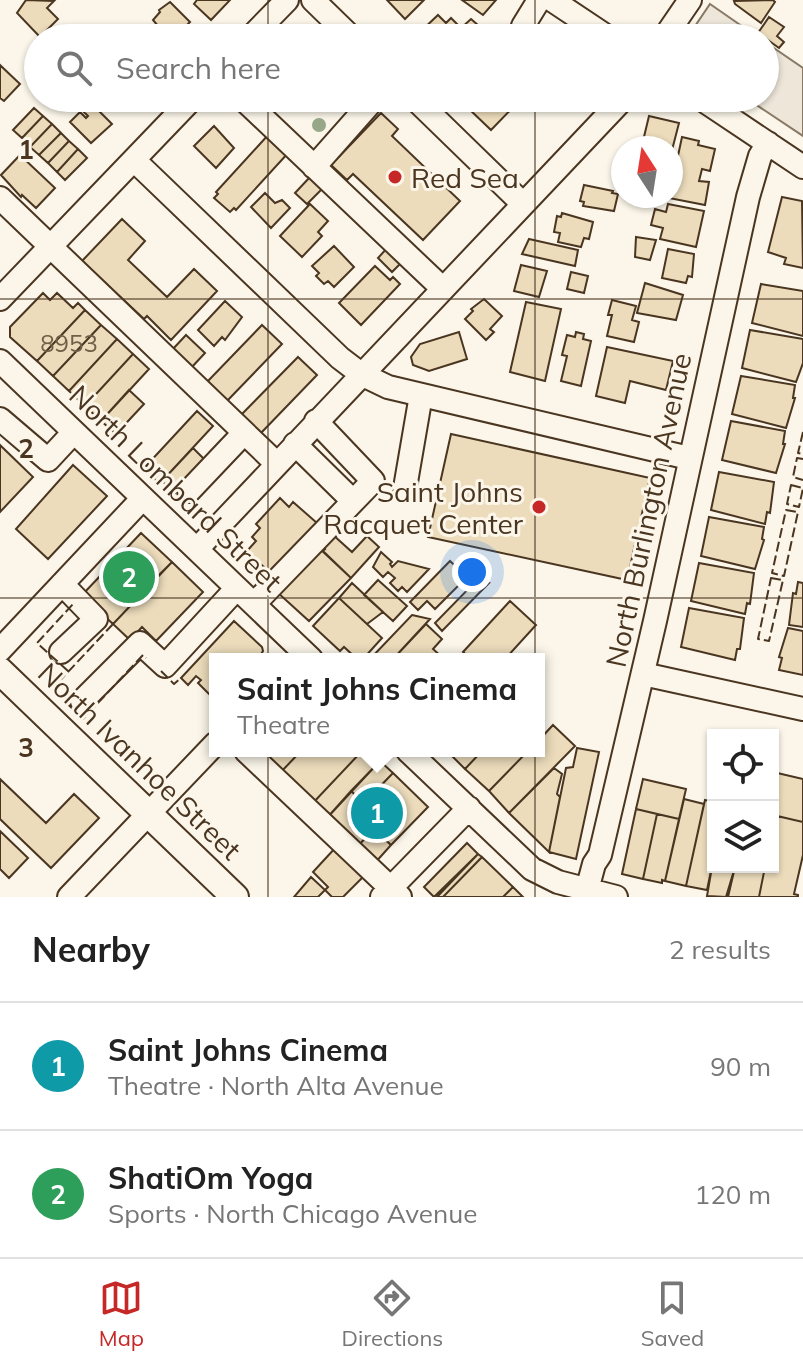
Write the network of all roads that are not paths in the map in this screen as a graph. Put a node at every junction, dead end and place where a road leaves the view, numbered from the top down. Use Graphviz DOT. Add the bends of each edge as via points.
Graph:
graph roads {
  1 [pos="287,0"];
  2 [pos="313,0"];
  3 [pos="539,0"];
  4 [pos="552,0"];
  5 [pos="690,0"];
  6 [pos="264,24"];
  7 [pos="338,24"];
  8 [pos="524,24"];
  9 [pos="588,24"];
  10 [pos="674,24"];
  11 [pos="180,112"];
  12 [pos="257,112"];
  13 [pos="363,112"];
  14 [pos="428,112"];
  15 [pos="601,112"];
  16 [pos="721,112"];
  17 [pos="768,143"];
  18 [pos="134,160"];
  19 [pos="314,167"];
  20 [pos="803,167"];
  21 [pos="0,198"];
  22 [pos="523,204"];
  23 [pos="51,247"];
  24 [pos="442,288"];
  25 [pos="0,299"];
  26 [pos="4,372"];
  27 [pos="361,374"];
  28 [pos="421,395"];
  29 [pos="0,419"];
  30 [pos="316,421"];
  31 [pos="74,432"];
  32 [pos="244,433"];
  33 [pos="295,444"];
  34 [pos="689,458"];
  35 [pos="277,464"];
  36 [pos="405,488"];
  37 [pos="189,491"];
  38 [pos="143,498"];
  39 [pos="353,501"];
  40 [pos="197,549"];
  41 [pos="62,584"];
  42 [pos="237,588"];
  43 [pos="254,604"];
  44 [pos="0,650"];
  45 [pos="61,652"];
  46 [pos="300,653"];
  47 [pos="0,671"];
  48 [pos="643,674"];
  49 [pos="82,701"];
  50 [pos="803,709"];
  51 [pos="209,750"];
  52 [pos="252,757"];
  53 [pos="414,757"];
  54 [pos="469,808"];
  55 [pos="148,815"];
  56 [pos="587,890"];
  57 [pos="391,894"];
  58 [pos="69,897"];
  59 [pos="235,897"];
  60 [pos="616,897"];
  1 -- 6 [label="street"];
  2 -- 7 [label="street"];
  3 -- 8 [label="street"];
  4 -- 9 [label="street"];
  5 -- 10 [label="street"];
  11 -- 18 [label="street"];
  12 -- 19 [label="street"];
  13 -- 19 [label="street"];
  14 -- 22 [label="street"];
  15 -- 22 [label="street"];
  16 -- 17 [label="street"];
  17 -- 20 [label="street"];
  17 -- 34 [label="street, North Burlington Avenue" via="748,197"];
  18 -- 23 [label="street"];
  18 -- 27 [label="street"];
  19 -- 24 [label="street"];
  21 -- 23 [label="street"];
  22 -- 24 [label="street"];
  23 -- 25 [label="street"];
  23 -- 32 [label="street"];
  24 -- 27 [label="street"];
  26 -- 31 [label="street, North Lombard Street"];
  27 -- 28 [label="street"];
  27 -- 30 [label="street"];
  28 -- 34 [label="street"];
  28 -- 36 [label="street"];
  29 -- 31 [label="street" via="48,460"];
  30 -- 33 [label="street"];
  30 -- 39 [label="street" via="373,481"];
  31 -- 38 [label="street, North Lombard Street"];
  32 -- 35 [label="street"];
  32 -- 37 [label="street"];
  33 -- 35 [label="street"];
  33 -- 39 [label="street"];
  34 -- 48 [label="street, North Burlington Avenue"];
  35 -- 40 [label="street"];
  38 -- 40 [label="street, North Lombard Street"];
  38 -- 41 [label="street"];
  39 -- 43 [label="street"];
  40 -- 42 [label="street, North Lombard Street"];
  41 -- 44 [label="street"];
  41 -- 45 [label="street" via="96,619"];
  42 -- 43 [label="street, North Lombard Street"];
  42 -- 49 [label="street" via="165,666 140,643"];
  43 -- 46 [label="street, North Lombard Street"];
  47 -- 55 [label="main road, North Ivanhoe Street"];
  48 -- 50 [label="street"];
  48 -- 56 [label="street, North Burlington Avenue"];
  51 -- 55 [label="street"];
  52 -- 57 [label="street"];
  53 -- 54 [label="street"];
  54 -- 56 [label="street" via="532,869"];
  54 -- 57 [label="street"];
  55 -- 58 [label="street"];
  55 -- 59 [label="main road, North Ivanhoe Street"];
  56 -- 60 [label="street"];
}
